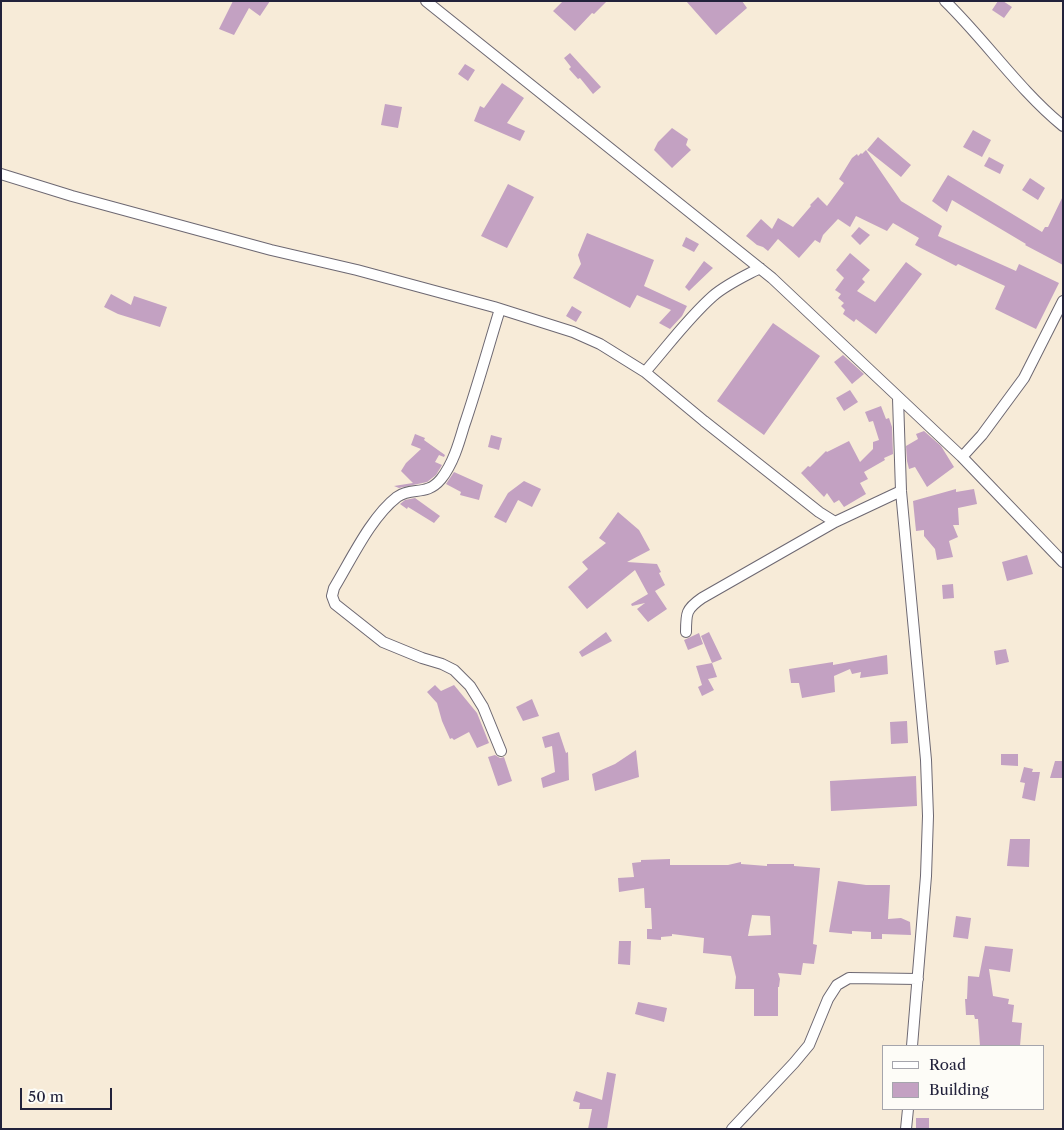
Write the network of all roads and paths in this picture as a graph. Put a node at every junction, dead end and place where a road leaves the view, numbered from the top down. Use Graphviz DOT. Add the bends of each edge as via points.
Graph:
graph roads {
  1 [pos="426,1"];
  2 [pos="945,1"];
  3 [pos="1063,126"];
  4 [pos="1,174"];
  5 [pos="760,268"];
  6 [pos="1063,301"];
  7 [pos="500,309"];
  8 [pos="645,372"];
  9 [pos="898,398"];
  10 [pos="962,457"];
  11 [pos="901,491"];
  12 [pos="835,522"];
  13 [pos="1063,562"];
  14 [pos="686,632"];
  15 [pos="502,751"];
  16 [pos="918,979"];
  17 [pos="912,1045"];
  18 [pos="908,1110"];
  19 [pos="732,1129"];
  20 [pos="906,1129"];
  1 -- 5 [label="street"];
  2 -- 3 [label="street" via="969,24 1040,108"];
  4 -- 7 [label="street" via="252,245"];
  5 -- 8 [label="street" via="714,296"];
  5 -- 9 [label="street"];
  6 -- 10 [label="street" via="1024,378"];
  7 -- 8 [label="street" via="573,332 600,344"];
  7 -- 15 [label="street" via="477,389 456,450 442,478 430,489 408,492 396,498 377,518 332,596 335,604 383,642 454,670 470,686 483,707"];
  8 -- 12 [label="street"];
  9 -- 10 [label="street"];
  9 -- 11 [label="street"];
  10 -- 13 [label="street"];
  11 -- 12 [label="street"];
  11 -- 16 [label="street" via="926,760 928,816"];
  12 -- 14 [label="street" via="689,607"];
  16 -- 17 [label="street"];
  16 -- 19 [label="street" via="849,978 837,985 809,1046"];
  18 -- 20 [label="street"];
}
